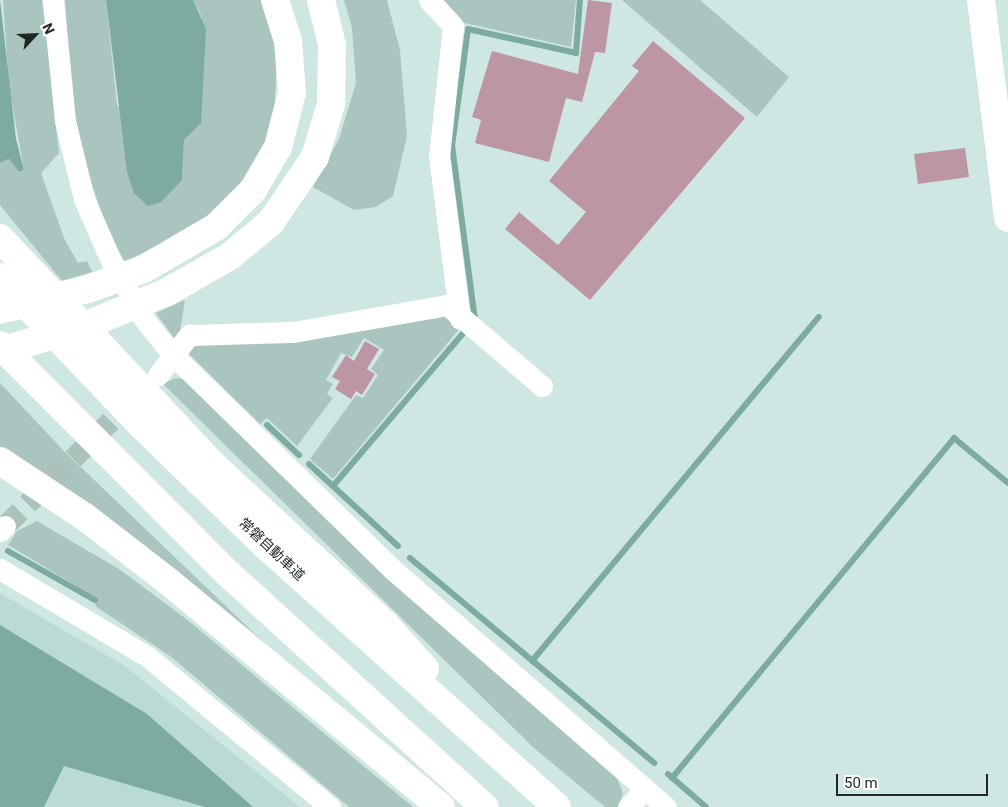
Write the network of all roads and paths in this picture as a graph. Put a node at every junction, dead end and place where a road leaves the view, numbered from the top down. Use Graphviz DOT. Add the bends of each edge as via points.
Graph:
graph roads {
  1 [pos="53,0"];
  2 [pos="275,0"];
  3 [pos="321,0"];
  4 [pos="429,0"];
  5 [pos="981,0"];
  6 [pos="1008,218"];
  7 [pos="0,238"];
  8 [pos="0,277"];
  9 [pos="0,310"];
  10 [pos="460,318"];
  11 [pos="0,345"];
  12 [pos="0,351"];
  13 [pos="173,355"];
  14 [pos="158,375"];
  15 [pos="542,386"];
  16 [pos="0,461"];
  17 [pos="0,482"];
  18 [pos="125,548"];
  19 [pos="0,569"];
  20 [pos="512,768"];
  21 [pos="644,790"];
  22 [pos="330,807"];
  23 [pos="441,807"];
  24 [pos="485,807"];
  25 [pos="557,807"];
  26 [pos="628,807"];
  27 [pos="666,807"];
  1 -- 13 [label="street" via="65,121 84,199 112,263 144,319"];
  2 -- 9 [label="main road" via="292,66 288,119 278,147 253,190 194,243 117,280"];
  3 -- 12 [label="main road" via="332,45 334,74 325,132 287,202 230,256 126,310"];
  4 -- 10 [label="street" via="453,26 439,156"];
  5 -- 6 [label="main road"];
  7 -- 20 [label="main road" via="212,464 386,624"];
  8 -- 20 [label="main road, 常磐自動車道" via="142,426 265,545"];
  10 -- 13 [label="street" via="448,304 293,332 189,335"];
  10 -- 15 [label="street"];
  11 -- 24 [label="main road" via="223,569"];
  13 -- 14 [label="street"];
  13 -- 21 [label="street" via="391,568"];
  16 -- 18 [label="main road"];
  17 -- 18 [label="main road"];
  18 -- 23 [label="main road"];
  19 -- 22 [label="street" via="148,657"];
  20 -- 25 [label="main road, 常磐自動車道"];
  21 -- 26 [label="street"];
  21 -- 27 [label="street"];
}
